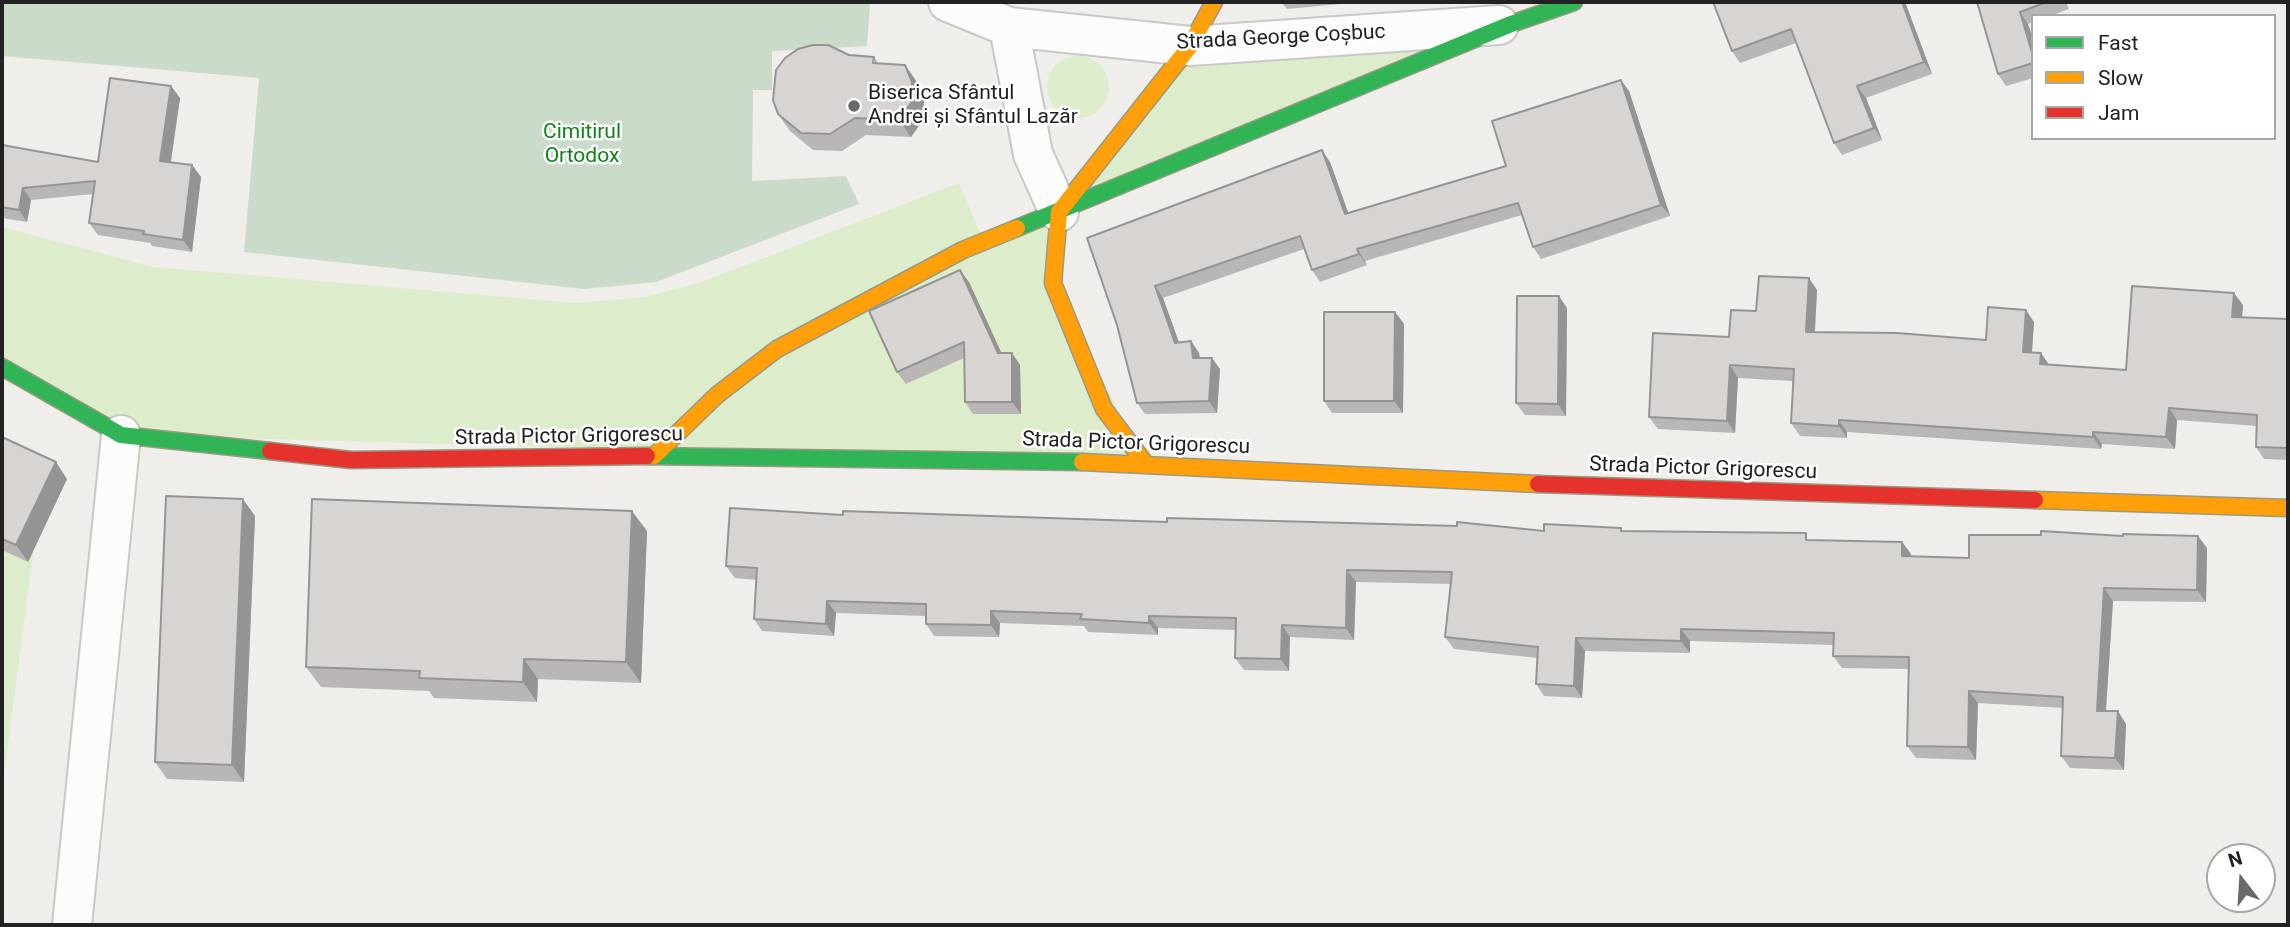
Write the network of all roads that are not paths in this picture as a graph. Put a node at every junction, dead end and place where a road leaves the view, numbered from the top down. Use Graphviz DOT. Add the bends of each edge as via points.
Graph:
graph roads {
  1 [pos="948,2"];
  2 [pos="1214,2"];
  3 [pos="1574,2"];
  4 [pos="1511,24"];
  5 [pos="1009,27"];
  6 [pos="1190,46"];
  7 [pos="1059,212"];
  8 [pos="2,367"];
  9 [pos="121,435"];
  10 [pos="654,456"];
  11 [pos="1145,463"];
  12 [pos="2288,509"];
  13 [pos="72,923"];
  1 -- 5 [label="street, Strada George Coșbuc"];
  2 -- 6 [label="street"];
  3 -- 4 [label="street, Strada George Coșbuc"];
  4 -- 6 [label="street, Strada George Coșbuc"];
  4 -- 7 [label="street, Strada George Coșbuc"];
  5 -- 6 [label="street, Strada George Coșbuc"];
  5 -- 7 [label="street" via="1033,154"];
  6 -- 7 [label="street"];
  7 -- 10 [label="street, Strada George Coșbuc" via="963,250 777,349 717,395"];
  7 -- 11 [label="street" via="1053,283 1104,409"];
  8 -- 9 [label="street, Strada Pictor Grigorescu"];
  9 -- 10 [label="street, Strada Pictor Grigorescu" via="351,460"];
  9 -- 13 [label="street"];
  10 -- 11 [label="street, Strada Pictor Grigorescu"];
  11 -- 12 [label="street, Strada Pictor Grigorescu" via="1568,486"];
}
